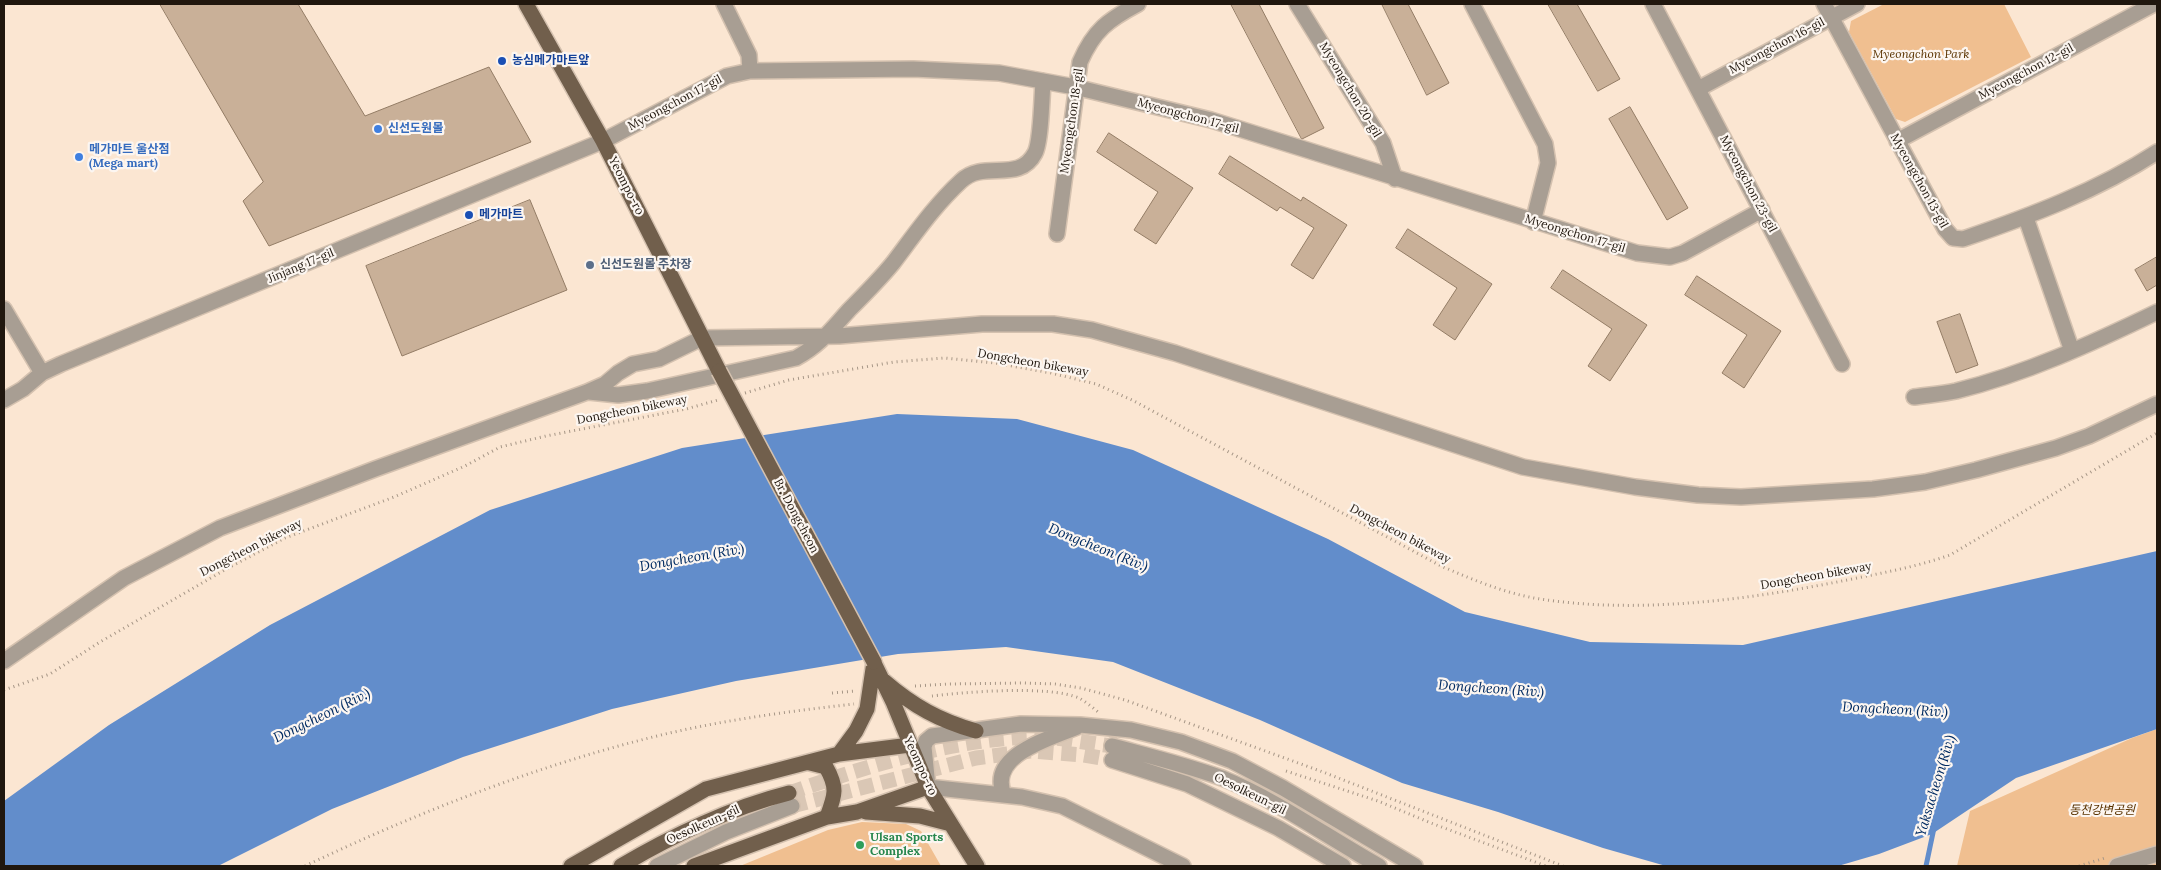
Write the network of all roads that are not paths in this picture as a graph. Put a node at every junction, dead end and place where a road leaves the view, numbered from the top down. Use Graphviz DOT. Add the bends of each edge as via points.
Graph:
graph roads {
  1 [pos="526,4"];
  2 [pos="724,4"];
  3 [pos="1136,4"];
  4 [pos="1298,4"];
  5 [pos="1472,4"];
  6 [pos="1653,4"];
  7 [pos="1824,4"];
  8 [pos="1857,4"];
  9 [pos="2154,4"];
  10 [pos="1831,18"];
  11 [pos="750,71"];
  12 [pos="1043,81"];
  13 [pos="1075,87"];
  14 [pos="1698,88"];
  15 [pos="603,141"];
  16 [pos="1897,141"];
  17 [pos="2157,152"];
  18 [pos="1396,179"];
  19 [pos="1762,210"];
  20 [pos="2026,218"];
  21 [pos="1533,222"];
  22 [pos="1057,234"];
  23 [pos="4,309"];
  24 [pos="2157,312"];
  25 [pos="825,337"];
  26 [pos="702,338"];
  27 [pos="2072,351"];
  28 [pos="1842,364"];
  29 [pos="719,371"];
  30 [pos="42,373"];
  31 [pos="587,392"];
  32 [pos="1914,397"];
  33 [pos="4,400"];
  34 [pos="2157,404"];
  35 [pos="4,662"];
  36 [pos="874,662"];
  37 [pos="879,677"];
  38 [pos="1080,725"];
  39 [pos="976,731"];
  40 [pos="910,745"];
  41 [pos="840,754"];
  42 [pos="810,763"];
  43 [pos="928,787"];
  44 [pos="1004,795"];
  45 [pos="791,799"];
  46 [pos="857,812"];
  47 [pos="827,817"];
  48 [pos="951,824"];
  49 [pos="2157,854"];
  50 [pos="571,866"];
  51 [pos="621,866"];
  52 [pos="657,866"];
  53 [pos="694,866"];
  54 [pos="976,866"];
  55 [pos="1183,866"];
  56 [pos="1343,866"];
  57 [pos="1378,866"];
  58 [pos="1415,866"];
  59 [pos="2117,866"];
  1 -- 15 [label="main road, Yeompo-ro"];
  2 -- 11 [label="street" via="749,55"];
  3 -- 13 [label="street, Myeongchon 18-gil" via="1100,28 1088,44"];
  4 -- 18 [label="street, Myeongchon 20-gil" via="1383,143"];
  5 -- 21 [label="street" via="1548,154"];
  6 -- 14 [label="street, Myeongchon 23-gil"];
  7 -- 10 [label="street, Myeongchon 13-gil"];
  8 -- 10 [label="street, Myeongchon 16-gil"];
  9 -- 16 [label="street, Myeongchon 12-gil"];
  10 -- 14 [label="street, Myeongchon 16-gil"];
  10 -- 16 [label="street, Myeongchon 13-gil"];
  11 -- 12 [label="street, Myeongchon 17-gil" via="913,69 999,73"];
  11 -- 15 [label="street, Myeongchon 17-gil" via="726,76"];
  12 -- 13 [label="street, Myeongchon 17-gil"];
  12 -- 25 [label="street" via="1035,153 1014,171 987,170 969,174 941,200 892,264"];
  13 -- 18 [label="street, Myeongchon 17-gil" via="1211,120"];
  13 -- 22 [label="street, Myeongchon 18-gil"];
  14 -- 19 [label="street, Myeongchon 23-gil"];
  15 -- 26 [label="main road, Yeompo-ro"];
  15 -- 30 [label="street, Jinjang 17-gil"];
  16 -- 20 [label="street, Myeongchon 13-gil" via="1945,230 1953,238 1963,240"];
  17 -- 20 [label="street, Myeongchon 13-gil" via="2098,185"];
  18 -- 21 [label="street, Myeongchon 17-gil"];
  19 -- 21 [label="street, Myeongchon 17-gil" via="1670,257 1637,253"];
  19 -- 28 [label="street, Myeongchon 23-gil"];
  20 -- 27 [label="street"];
  23 -- 30 [label="street"];
  24 -- 27 [label="street"];
  25 -- 26 [label="street"];
  25 -- 31 [label="street" via="814,349 796,358 647,391 618,395"];
  25 -- 34 [label="street" via="982,324 1053,324 1092,330 1184,356 1523,467 1698,495 1741,497 1824,493 1925,482 2056,448"];
  26 -- 29 [label="main road, Yeompo-ro"];
  26 -- 31 [label="street" via="659,358 633,364 605,384"];
  27 -- 32 [label="street" via="1954,391"];
  29 -- 36 [label="main road, Br. Dongcheon, bridge"];
  30 -- 33 [label="street, Jinjang 17-gil"];
  31 -- 35 [label="street" via="220,528 124,578"];
  36 -- 37 [label="main road, Yeompo-ro"];
  36 -- 41 [label="main road" via="867,709"];
  37 -- 39 [label="main road" via="940,720"];
  37 -- 40 [label="main road, Yeompo-ro"];
  38 -- 39 [label="street" via="1021,724"];
  38 -- 44 [label="street" via="1011,759 1000,774"];
  38 -- 58 [label="street" via="1130,730 1181,742 1232,761"];
  39 -- 43 [label="street" via="932,736 926,741"];
  40 -- 41 [label="main road"];
  40 -- 43 [label="main road, Yeompo-ro"];
  41 -- 42 [label="main road"];
  42 -- 47 [label="main road" via="826,767 833,780 835,794"];
  42 -- 50 [label="main road" via="706,789"];
  43 -- 44 [label="street"];
  43 -- 46 [label="main road"];
  43 -- 48 [label="main road, Yeompo-ro"];
  44 -- 55 [label="street" via="1062,806"];
  45 -- 51 [label="main road, Oesolkeun-gil" via="759,800"];
  45 -- 52 [label="street"];
  46 -- 47 [label="main road"];
  46 -- 48 [label="main road" via="911,815"];
  47 -- 53 [label="main road"];
  48 -- 54 [label="main road, Yeompo-ro"];
  49 -- 59 [label="street"];
  56 -- 57 [label="street, Oesolkeun-gil" via="1278,828 1187,784 1112,753 1176,763 1223,779 1270,802"];
}
